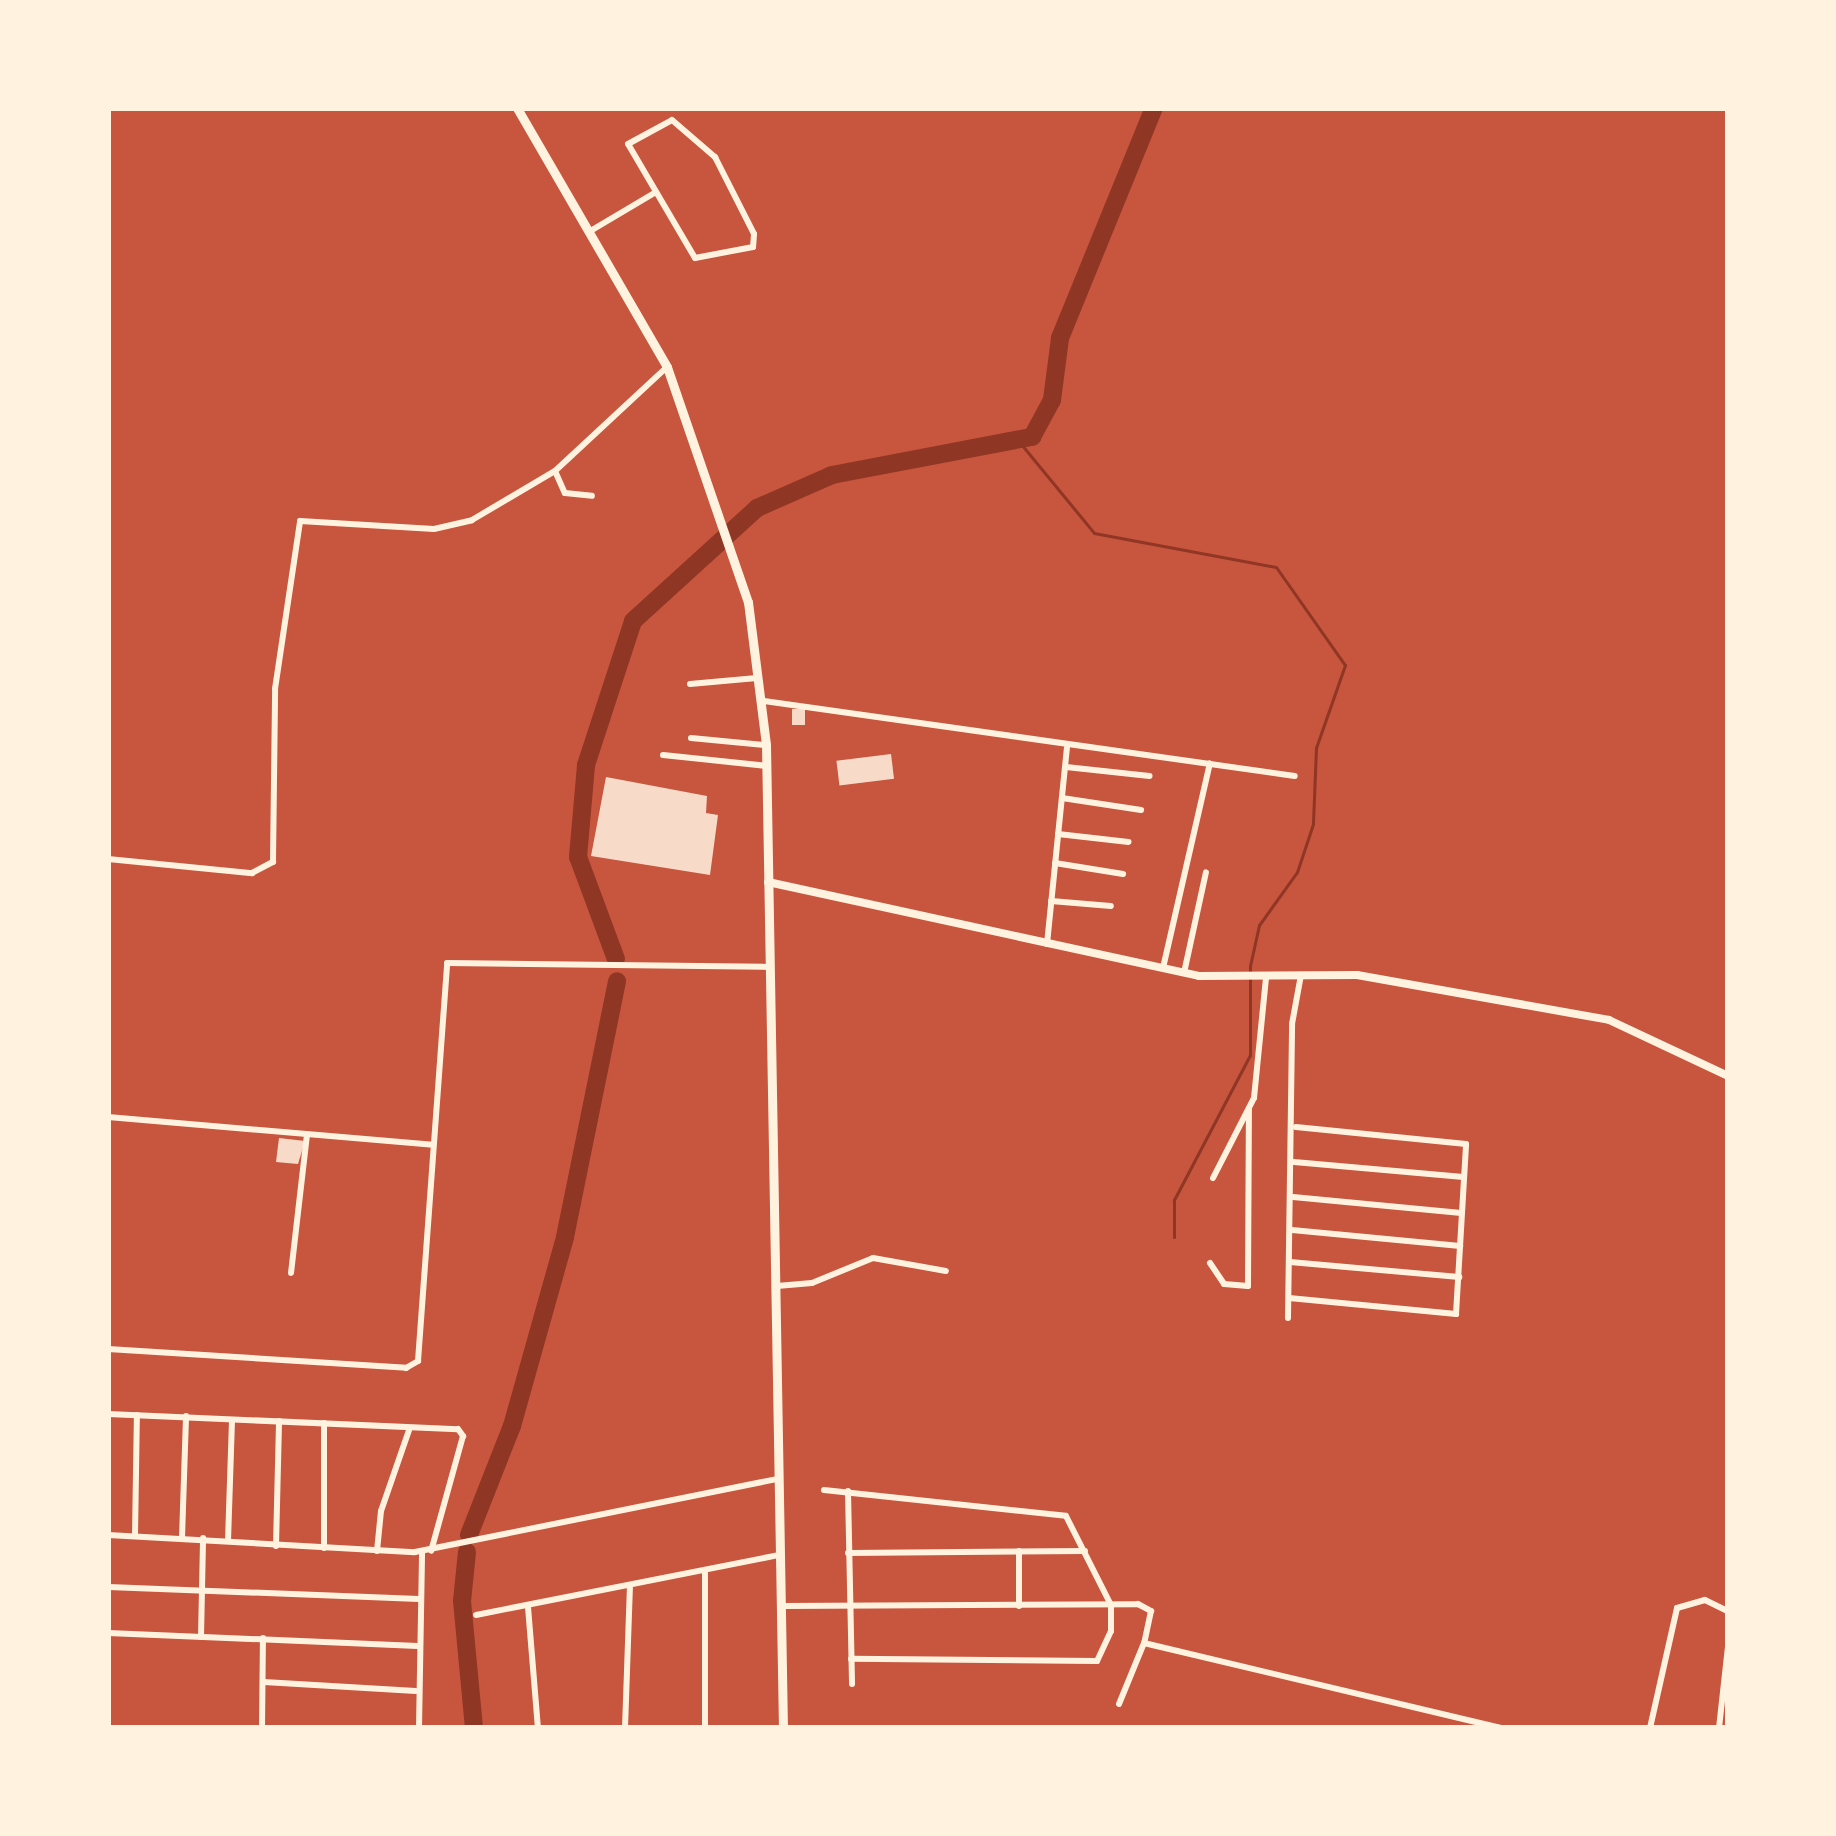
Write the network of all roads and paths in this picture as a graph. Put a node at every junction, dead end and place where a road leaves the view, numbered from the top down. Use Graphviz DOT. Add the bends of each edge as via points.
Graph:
graph roads {
  1 [pos="517,108"];
  2 [pos="656,191"];
  3 [pos="592,230"];
  4 [pos="668,367"];
  5 [pos="555,471"];
  6 [pos="592,496"];
  7 [pos="759,677"];
  8 [pos="690,685"];
  9 [pos="764,701"];
  10 [pos="691,738"];
  11 [pos="766,745"];
  12 [pos="1067,748"];
  13 [pos="663,755"];
  14 [pos="1210,763"];
  15 [pos="767,766"];
  16 [pos="1066,767"];
  17 [pos="1150,776"];
  18 [pos="1295,776"];
  19 [pos="1062,798"];
  20 [pos="1142,809"];
  21 [pos="1058,834"];
  22 [pos="1129,842"];
  23 [pos="108,859"];
  24 [pos="1055,863"];
  25 [pos="1206,872"];
  26 [pos="1123,874"];
  27 [pos="768,882"];
  28 [pos="1051,901"];
  29 [pos="1111,906"];
  30 [pos="1047,944"];
  31 [pos="769,967"];
  32 [pos="1163,968"];
  33 [pos="1184,973"];
  34 [pos="1301,975"];
  35 [pos="1262,978"];
  36 [pos="1728,1076"];
  37 [pos="1250,1109"];
  38 [pos="108,1117"];
  39 [pos="1295,1127"];
  40 [pos="307,1134"];
  41 [pos="433,1145"];
  42 [pos="1294,1162"];
  43 [pos="1462,1177"];
  44 [pos="1213,1178"];
  45 [pos="1293,1197"];
  46 [pos="1461,1213"];
  47 [pos="1292,1230"];
  48 [pos="1460,1246"];
  49 [pos="1290,1262"];
  50 [pos="1210,1264"];
  51 [pos="946,1271"];
  52 [pos="291,1273"];
  53 [pos="1459,1277"];
  54 [pos="773,1286"];
  55 [pos="1289,1298"];
  56 [pos="1288,1318"];
  57 [pos="108,1349"];
  58 [pos="108,1414"];
  59 [pos="137,1414"];
  60 [pos="185,1414"];
  61 [pos="232,1420"];
  62 [pos="279,1421"];
  63 [pos="324,1423"];
  64 [pos="410,1430"];
  65 [pos="778,1480"];
  66 [pos="824,1490"];
  67 [pos="848,1490"];
  68 [pos="108,1535"];
  69 [pos="135,1536"];
  70 [pos="182,1538"];
  71 [pos="202,1538"];
  72 [pos="228,1541"];
  73 [pos="276,1546"];
  74 [pos="324,1548"];
  75 [pos="377,1551"];
  76 [pos="427,1551"];
  77 [pos="1019,1551"];
  78 [pos="1085,1551"];
  79 [pos="848,1553"];
  80 [pos="780,1555"];
  81 [pos="705,1573"];
  82 [pos="108,1587"];
  83 [pos="631,1588"];
  84 [pos="202,1593"];
  85 [pos="419,1599"];
  86 [pos="1111,1605"];
  87 [pos="782,1606"];
  88 [pos="1019,1606"];
  89 [pos="528,1607"];
  90 [pos="849,1608"];
  91 [pos="1728,1611"];
  92 [pos="476,1615"];
  93 [pos="108,1633"];
  94 [pos="201,1636"];
  95 [pos="263,1639"];
  96 [pos="1144,1642"];
  97 [pos="418,1646"];
  98 [pos="1728,1646"];
  99 [pos="851,1659"];
  100 [pos="264,1682"];
  101 [pos="852,1684"];
  102 [pos="416,1691"];
  103 [pos="1119,1704"];
  104 [pos="262,1728"];
  105 [pos="419,1728"];
  106 [pos="538,1728"];
  107 [pos="625,1728"];
  108 [pos="705,1728"];
  109 [pos="783,1728"];
  110 [pos="1502,1728"];
  111 [pos="1650,1728"];
  112 [pos="1719,1728"];
  1 -- 3 [label="main road"];
  2 -- 2 [label="street" via="700,261 755,245 715,158 680,120 629,142"];
  2 -- 3 [label="street"];
  3 -- 4 [label="main road"];
  4 -- 5 [label="street"];
  4 -- 7 [label="main road" via="734,549"];
  5 -- 6 [label="street" via="565,494"];
  5 -- 23 [label="street" via="450,526 300,521 275,688 273,862 253,873"];
  7 -- 8 [label="street"];
  7 -- 9 [label="main road"];
  9 -- 11 [label="main road"];
  9 -- 12 [label="street"];
  10 -- 11 [label="street"];
  11 -- 15 [label="main road"];
  12 -- 14 [label="street"];
  12 -- 16 [label="street"];
  13 -- 15 [label="street"];
  14 -- 18 [label="street"];
  14 -- 32 [label="street"];
  15 -- 27 [label="main road"];
  16 -- 17 [label="street"];
  16 -- 19 [label="street"];
  19 -- 20 [label="street"];
  19 -- 21 [label="street"];
  21 -- 22 [label="street"];
  21 -- 24 [label="street"];
  24 -- 26 [label="street"];
  24 -- 28 [label="street"];
  25 -- 33 [label="street"];
  27 -- 30 [label="street"];
  27 -- 31 [label="main road"];
  28 -- 29 [label="street"];
  28 -- 30 [label="street"];
  30 -- 32 [label="street"];
  31 -- 41 [label="street" via="447,963"];
  31 -- 54 [label="main road"];
  32 -- 33 [label="street"];
  33 -- 35 [label="street"];
  34 -- 35 [label="street"];
  34 -- 36 [label="street" via="1357,975 1609,1020"];
  34 -- 39 [label="street" via="1292,1024"];
  35 -- 37 [label="street" via="1264,1054"];
  37 -- 44 [label="street"];
  37 -- 50 [label="street" via="1248,1286 1223,1284"];
  38 -- 40 [label="street"];
  39 -- 42 [label="street"];
  39 -- 43 [label="street" via="1464,1141"];
  40 -- 41 [label="street"];
  40 -- 52 [label="street"];
  41 -- 57 [label="street" via="418,1360 406,1367"];
  42 -- 43 [label="street"];
  42 -- 45 [label="street"];
  43 -- 46 [label="street"];
  45 -- 46 [label="street"];
  45 -- 47 [label="street"];
  46 -- 48 [label="street"];
  47 -- 48 [label="street"];
  47 -- 49 [label="street"];
  48 -- 53 [label="street"];
  49 -- 53 [label="street"];
  49 -- 55 [label="street"];
  51 -- 54 [label="street" via="873,1258 812,1283"];
  53 -- 55 [label="street" via="1454,1316"];
  54 -- 65 [label="main road"];
  55 -- 56 [label="street"];
  58 -- 59 [label="street"];
  59 -- 60 [label="street"];
  59 -- 69 [label="street"];
  60 -- 61 [label="street"];
  60 -- 70 [label="street"];
  61 -- 62 [label="street"];
  61 -- 72 [label="street"];
  62 -- 63 [label="street"];
  62 -- 73 [label="street"];
  63 -- 64 [label="street"];
  63 -- 74 [label="street"];
  64 -- 75 [label="street" via="381,1511"];
  64 -- 76 [label="street" via="458,1429 464,1436"];
  65 -- 76 [label="street"];
  65 -- 80 [label="main road"];
  66 -- 67 [label="street"];
  67 -- 78 [label="street" via="1066,1516"];
  67 -- 79 [label="street"];
  68 -- 69 [label="street"];
  69 -- 70 [label="street"];
  70 -- 71 [label="street"];
  71 -- 72 [label="street"];
  71 -- 84 [label="street"];
  72 -- 73 [label="street"];
  73 -- 74 [label="street"];
  74 -- 75 [label="street"];
  75 -- 76 [label="street"];
  76 -- 85 [label="street"];
  77 -- 78 [label="street"];
  77 -- 79 [label="street"];
  77 -- 88 [label="street"];
  78 -- 86 [label="street"];
  79 -- 90 [label="street"];
  80 -- 81 [label="street"];
  80 -- 87 [label="main road"];
  81 -- 83 [label="street"];
  81 -- 108 [label="street"];
  82 -- 84 [label="street"];
  83 -- 89 [label="street"];
  83 -- 107 [label="street"];
  84 -- 85 [label="street"];
  84 -- 94 [label="street"];
  85 -- 97 [label="street"];
  86 -- 88 [label="street"];
  86 -- 96 [label="street" via="1148,1607"];
  86 -- 99 [label="street" via="1111,1631 1096,1661"];
  87 -- 90 [label="street"];
  87 -- 109 [label="main road"];
  88 -- 90 [label="street"];
  89 -- 92 [label="street"];
  89 -- 106 [label="street"];
  90 -- 99 [label="street"];
  91 -- 111 [label="street" via="1705,1600 1677,1608"];
  93 -- 94 [label="street"];
  94 -- 95 [label="street"];
  95 -- 97 [label="street"];
  95 -- 100 [label="street"];
  96 -- 103 [label="street"];
  96 -- 110 [label="street"];
  97 -- 102 [label="street"];
  98 -- 112 [label="street"];
  99 -- 101 [label="street"];
  100 -- 102 [label="street"];
  100 -- 104 [label="street"];
  102 -- 105 [label="street"];
}
